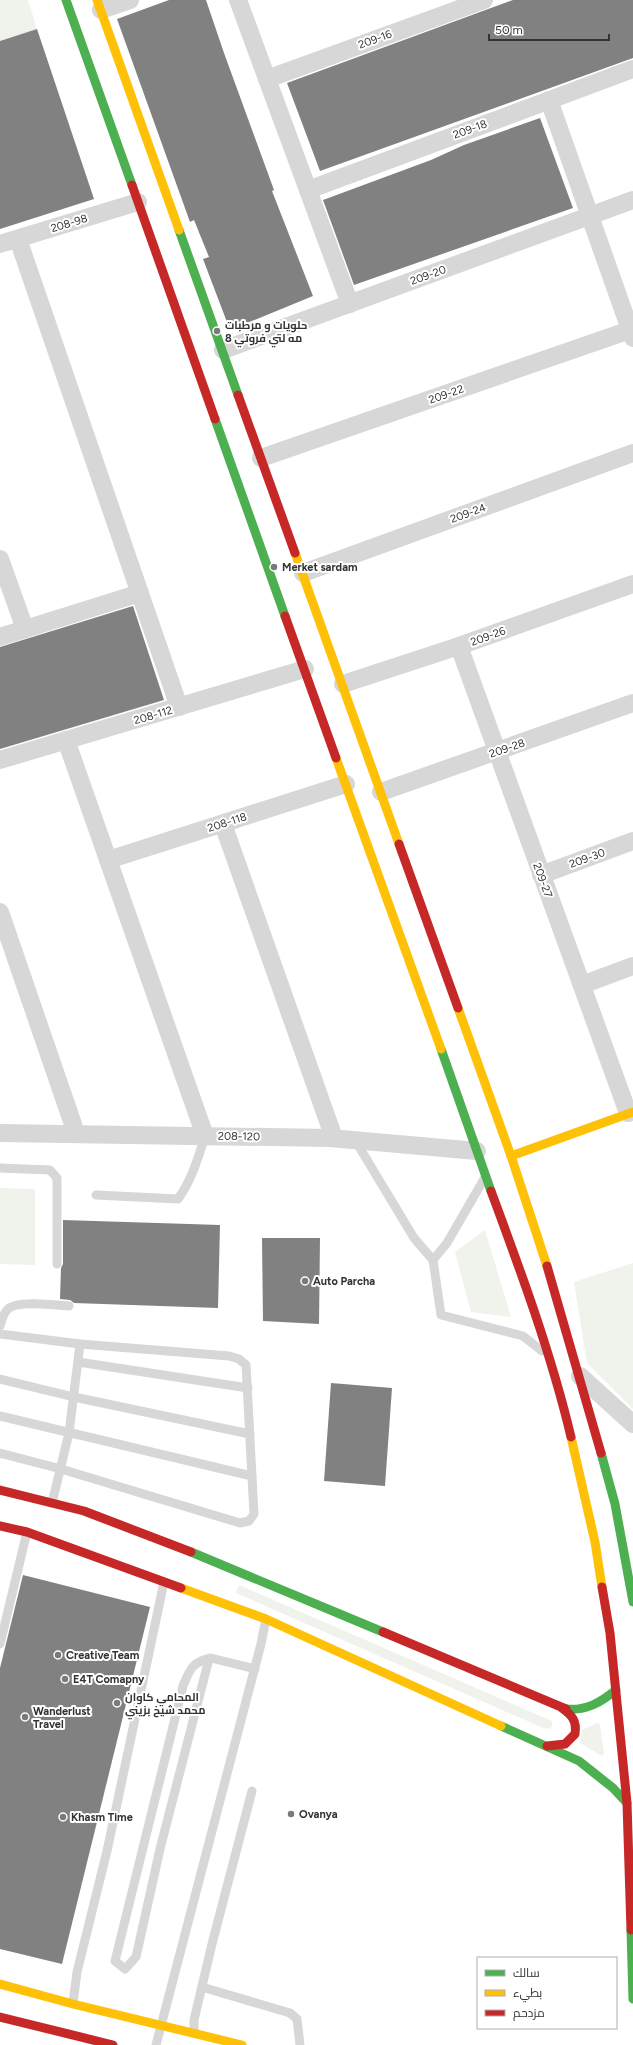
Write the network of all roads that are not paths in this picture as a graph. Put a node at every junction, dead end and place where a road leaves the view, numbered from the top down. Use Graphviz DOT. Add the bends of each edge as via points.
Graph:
graph roads {
  1 [pos="66,0"];
  2 [pos="130,0"];
  3 [pos="238,0"];
  4 [pos="484,0"];
  5 [pos="99,5"];
  6 [pos="633,69"];
  7 [pos="267,78"];
  8 [pos="549,100"];
  9 [pos="308,190"];
  10 [pos="633,200"];
  11 [pos="138,202"];
  12 [pos="589,216"];
  13 [pos="18,239"];
  14 [pos="0,244"];
  15 [pos="350,304"];
  16 [pos="632,334"];
  17 [pos="223,350"];
  18 [pos="633,453"];
  19 [pos="261,458"];
  20 [pos="0,559"];
  21 [pos="303,573"];
  22 [pos="633,584"];
  23 [pos="140,593"];
  24 [pos="25,629"];
  25 [pos="0,637"];
  26 [pos="459,646"];
  27 [pos="305,669"];
  28 [pos="343,684"];
  29 [pos="633,704"];
  30 [pos="179,707"];
  31 [pos="66,740"];
  32 [pos="497,751"];
  33 [pos="0,760"];
  34 [pos="346,784"];
  35 [pos="381,792"];
  36 [pos="223,824"];
  37 [pos="633,841"];
  38 [pos="108,860"];
  39 [pos="542,875"];
  40 [pos="0,912"];
  41 [pos="633,966"];
  42 [pos="582,985"];
  43 [pos="631,1112"];
  44 [pos="0,1133"];
  45 [pos="76,1133"];
  46 [pos="205,1136"];
  47 [pos="334,1138"];
  48 [pos="355,1140"];
  49 [pos="477,1151"];
  50 [pos="511,1156"];
  51 [pos="0,1168"];
  52 [pos="486,1176"];
  53 [pos="96,1195"];
  54 [pos="433,1260"];
  55 [pos="57,1264"];
  56 [pos="69,1306"];
  57 [pos="0,1326"];
  58 [pos="0,1334"];
  59 [pos="80,1344"];
  60 [pos="548,1356"];
  61 [pos="78,1362"];
  62 [pos="580,1376"];
  63 [pos="0,1379"];
  64 [pos="248,1388"];
  65 [pos="74,1398"];
  66 [pos="0,1416"];
  67 [pos="633,1424"];
  68 [pos="69,1433"];
  69 [pos="250,1434"];
  70 [pos="0,1453"];
  71 [pos="61,1469"];
  72 [pos="252,1476"];
  73 [pos="0,1490"];
  74 [pos="52,1503"];
  75 [pos="0,1526"];
  76 [pos="27,1532"];
  77 [pos="631,1580"];
  78 [pos="164,1581"];
  79 [pos="633,1602"];
  80 [pos="266,1619"];
  81 [pos="0,1644"];
  82 [pos="209,1659"];
  83 [pos="255,1669"];
  84 [pos="616,1690"];
  85 [pos="562,1708"];
  86 [pos="547,1746"];
  87 [pos="252,1792"];
  88 [pos="627,1802"];
  89 [pos="0,1984"];
  90 [pos="202,1987"];
  91 [pos="633,1999"];
  92 [pos="73,2004"];
  93 [pos="0,2017"];
  94 [pos="161,2025"];
  95 [pos="194,2033"];
  96 [pos="113,2045"];
  97 [pos="156,2045"];
  98 [pos="242,2045"];
  99 [pos="300,2045"];
  1 -- 11 [label="main road"];
  2 -- 5 [label="street"];
  3 -- 7 [label="street"];
  4 -- 7 [label="street, 209-16"];
  5 -- 17 [label="main road"];
  6 -- 8 [label="street, 209-18"];
  7 -- 9 [label="street"];
  8 -- 9 [label="street, 209-18"];
  8 -- 12 [label="street"];
  9 -- 15 [label="street"];
  10 -- 12 [label="street, 209-20"];
  11 -- 13 [label="street, 208-98"];
  11 -- 27 [label="main road" via="220,425"];
  12 -- 15 [label="street, 209-20"];
  12 -- 16 [label="street"];
  13 -- 14 [label="street, 208-98"];
  13 -- 23 [label="street"];
  15 -- 17 [label="street, 209-20"];
  16 -- 19 [label="street, 209-22"];
  17 -- 19 [label="main road" via="243,418"];
  18 -- 21 [label="street, 209-24"];
  19 -- 21 [label="main road"];
  20 -- 24 [label="street"];
  21 -- 28 [label="main road"];
  22 -- 26 [label="street, 209-26"];
  23 -- 24 [label="street"];
  23 -- 30 [label="street"];
  24 -- 25 [label="street"];
  26 -- 28 [label="street, 209-26"];
  26 -- 32 [label="street, 209-27"];
  27 -- 30 [label="street, 208-112"];
  27 -- 34 [label="main road"];
  28 -- 35 [label="main road"];
  29 -- 32 [label="street, 209-28"];
  30 -- 31 [label="street, 208-112"];
  31 -- 33 [label="street, 208-112"];
  31 -- 38 [label="street"];
  32 -- 35 [label="street, 209-28"];
  32 -- 39 [label="street, 209-27"];
  34 -- 36 [label="street, 208-118"];
  34 -- 49 [label="main road"];
  35 -- 50 [label="main road"];
  36 -- 38 [label="street, 208-118"];
  36 -- 47 [label="street"];
  37 -- 39 [label="street, 209-30"];
  38 -- 46 [label="street"];
  39 -- 42 [label="street, 209-27"];
  40 -- 45 [label="street"];
  41 -- 42 [label="street"];
  42 -- 43 [label="street, 209-27"];
  43 -- 50 [label="main road"];
  44 -- 45 [label="street, 208-120"];
  45 -- 46 [label="street, 208-120"];
  46 -- 47 [label="street, 208-120"];
  46 -- 53 [label="lane" via="186,1189 178,1199"];
  47 -- 48 [label="street, 208-120"];
  48 -- 49 [label="street, 208-120"];
  48 -- 54 [label="lane" via="414,1238"];
  49 -- 52 [label="main road"];
  50 -- 62 [label="main road"];
  51 -- 55 [label="lane" via="50,1170 57,1178"];
  52 -- 54 [label="lane" via="447,1243"];
  52 -- 60 [label="main road"];
  54 -- 60 [label="lane" via="441,1315 523,1336"];
  56 -- 57 [label="lane" via="17,1304 3,1314"];
  58 -- 59 [label="lane"];
  59 -- 61 [label="lane"];
  59 -- 64 [label="lane" via="229,1356 239,1359 246,1365"];
  60 -- 84 [label="main road" via="560,1392 595,1542 610,1633"];
  61 -- 64 [label="lane"];
  61 -- 65 [label="lane"];
  62 -- 67 [label="street"];
  62 -- 77 [label="main road" via="615,1504"];
  63 -- 65 [label="lane"];
  64 -- 69 [label="lane"];
  65 -- 68 [label="lane"];
  65 -- 69 [label="lane"];
  66 -- 68 [label="lane"];
  68 -- 71 [label="lane"];
  68 -- 72 [label="lane"];
  69 -- 72 [label="lane"];
  70 -- 71 [label="lane"];
  71 -- 72 [label="lane" via="240,1523 249,1521 254,1514"];
  71 -- 74 [label="lane"];
  73 -- 74 [label="main road"];
  74 -- 85 [label="main road" via="84,1511 233,1568"];
  75 -- 76 [label="main road"];
  76 -- 78 [label="main road"];
  76 -- 81 [label="lane"];
  77 -- 79 [label="main road"];
  78 -- 80 [label="main road"];
  78 -- 92 [label="lane" via="107,1851 77,1972"];
  80 -- 83 [label="lane"];
  80 -- 86 [label="main road"];
  82 -- 82 [label="lane" via="201,1660 191,1667 183,1686 115,1961 125,1969 136,1957 160,1849"];
  82 -- 83 [label="lane"];
  83 -- 94 [label="lane"];
  84 -- 85 [label="main road" via="590,1708 576,1711"];
  84 -- 88 [label="main road"];
  85 -- 86 [label="main road" via="572,1716 576,1728 575,1735 561,1747"];
  86 -- 88 [label="main road" via="579,1761"];
  87 -- 90 [label="lane"];
  88 -- 91 [label="main road"];
  89 -- 92 [label="main road"];
  90 -- 95 [label="lane" via="194,2020"];
  90 -- 99 [label="lane" via="290,2013 297,2019"];
  92 -- 94 [label="main road"];
  93 -- 96 [label="main road"];
  94 -- 95 [label="main road"];
  94 -- 97 [label="lane"];
  95 -- 98 [label="main road"];
}
